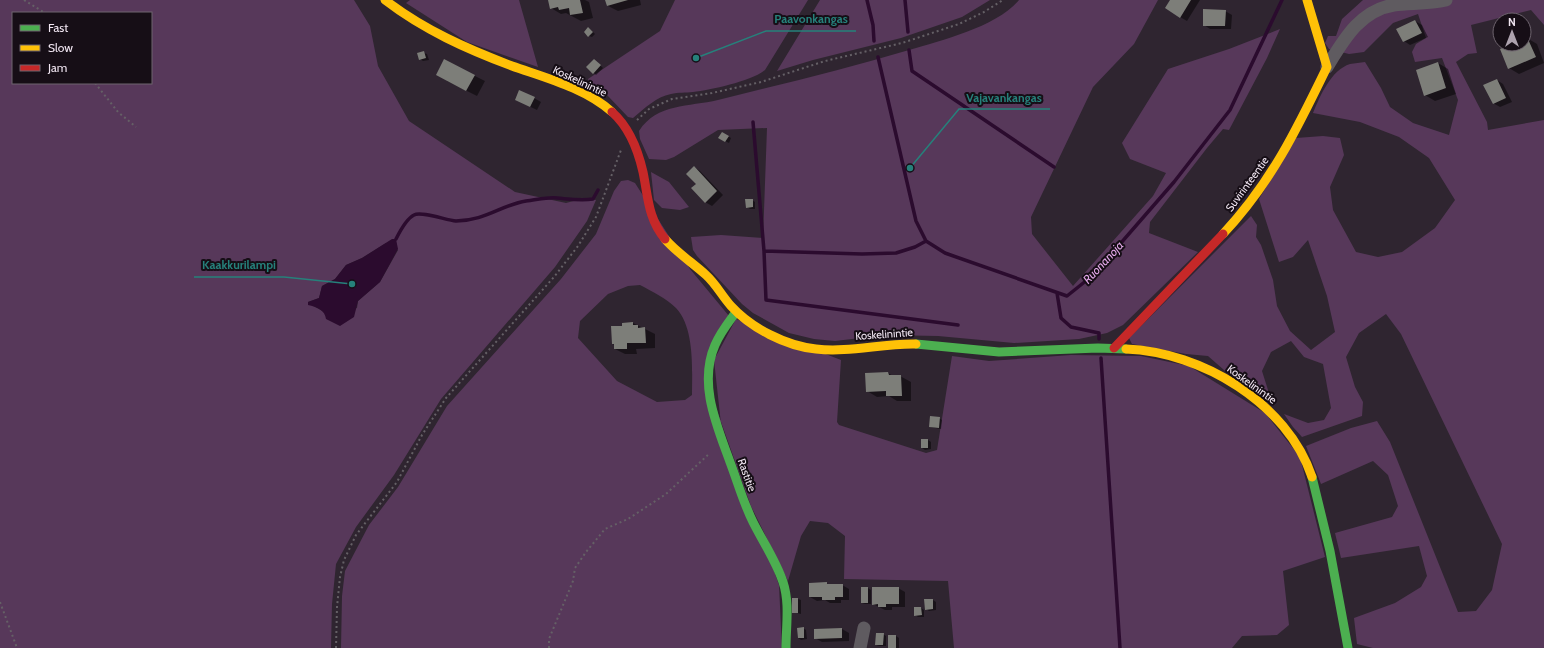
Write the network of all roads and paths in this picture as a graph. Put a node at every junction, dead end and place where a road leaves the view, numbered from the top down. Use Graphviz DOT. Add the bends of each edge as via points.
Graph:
graph roads {
  1 [pos="24,0"];
  2 [pos="386,0"];
  3 [pos="1003,0"];
  4 [pos="1307,0"];
  5 [pos="1446,0"];
  6 [pos="43,12"];
  7 [pos="1327,67"];
  8 [pos="96,84"];
  9 [pos="136,127"];
  10 [pos="628,130"];
  11 [pos="736,312"];
  12 [pos="1114,348"];
  13 [pos="721,442"];
  14 [pos="0,602"];
  15 [pos="864,628"];
  16 [pos="17,648"];
  17 [pos="336,648"];
  18 [pos="549,648"];
  19 [pos="786,648"];
  20 [pos="860,648"];
  21 [pos="1348,648"];
  1 -- 6 [label="path"];
  2 -- 10 [label="street, Koskelinintie" via="427,30 463,47 564,84 605,104"];
  3 -- 10 [label="path" via="959,24 902,43 825,61 761,82 672,99 649,109"];
  4 -- 7 [label="street"];
  5 -- 7 [label="street" via="1393,5 1378,10 1354,27"];
  7 -- 12 [label="street, Suvirinteentie" via="1294,134 1271,173 1243,212"];
  8 -- 9 [label="path" via="118,112"];
  10 -- 11 [label="street, Koskelinintie" via="643,172 652,218 659,233 714,282"];
  10 -- 17 [label="path" via="596,217 578,246 554,277 446,398 422,435 397,482 356,535 344,560 340,576"];
  11 -- 12 [label="street, Koskelinintie" via="784,341 817,350 834,351 904,343 1000,352"];
  11 -- 13 [label="street, Rastitie" via="716,342 709,365 711,403"];
  12 -- 21 [label="street, Koskelinintie" via="1181,358 1226,378 1268,409 1294,439 1310,468 1315,486 1332,559"];
  13 -- 18 [label="path" via="666,494 628,519 605,529 575,568 574,582 550,639"];
  13 -- 19 [label="street, Rastitie" via="737,486 785,590"];
  14 -- 16 [label="path"];
  15 -- 20 [label="street"];
}
